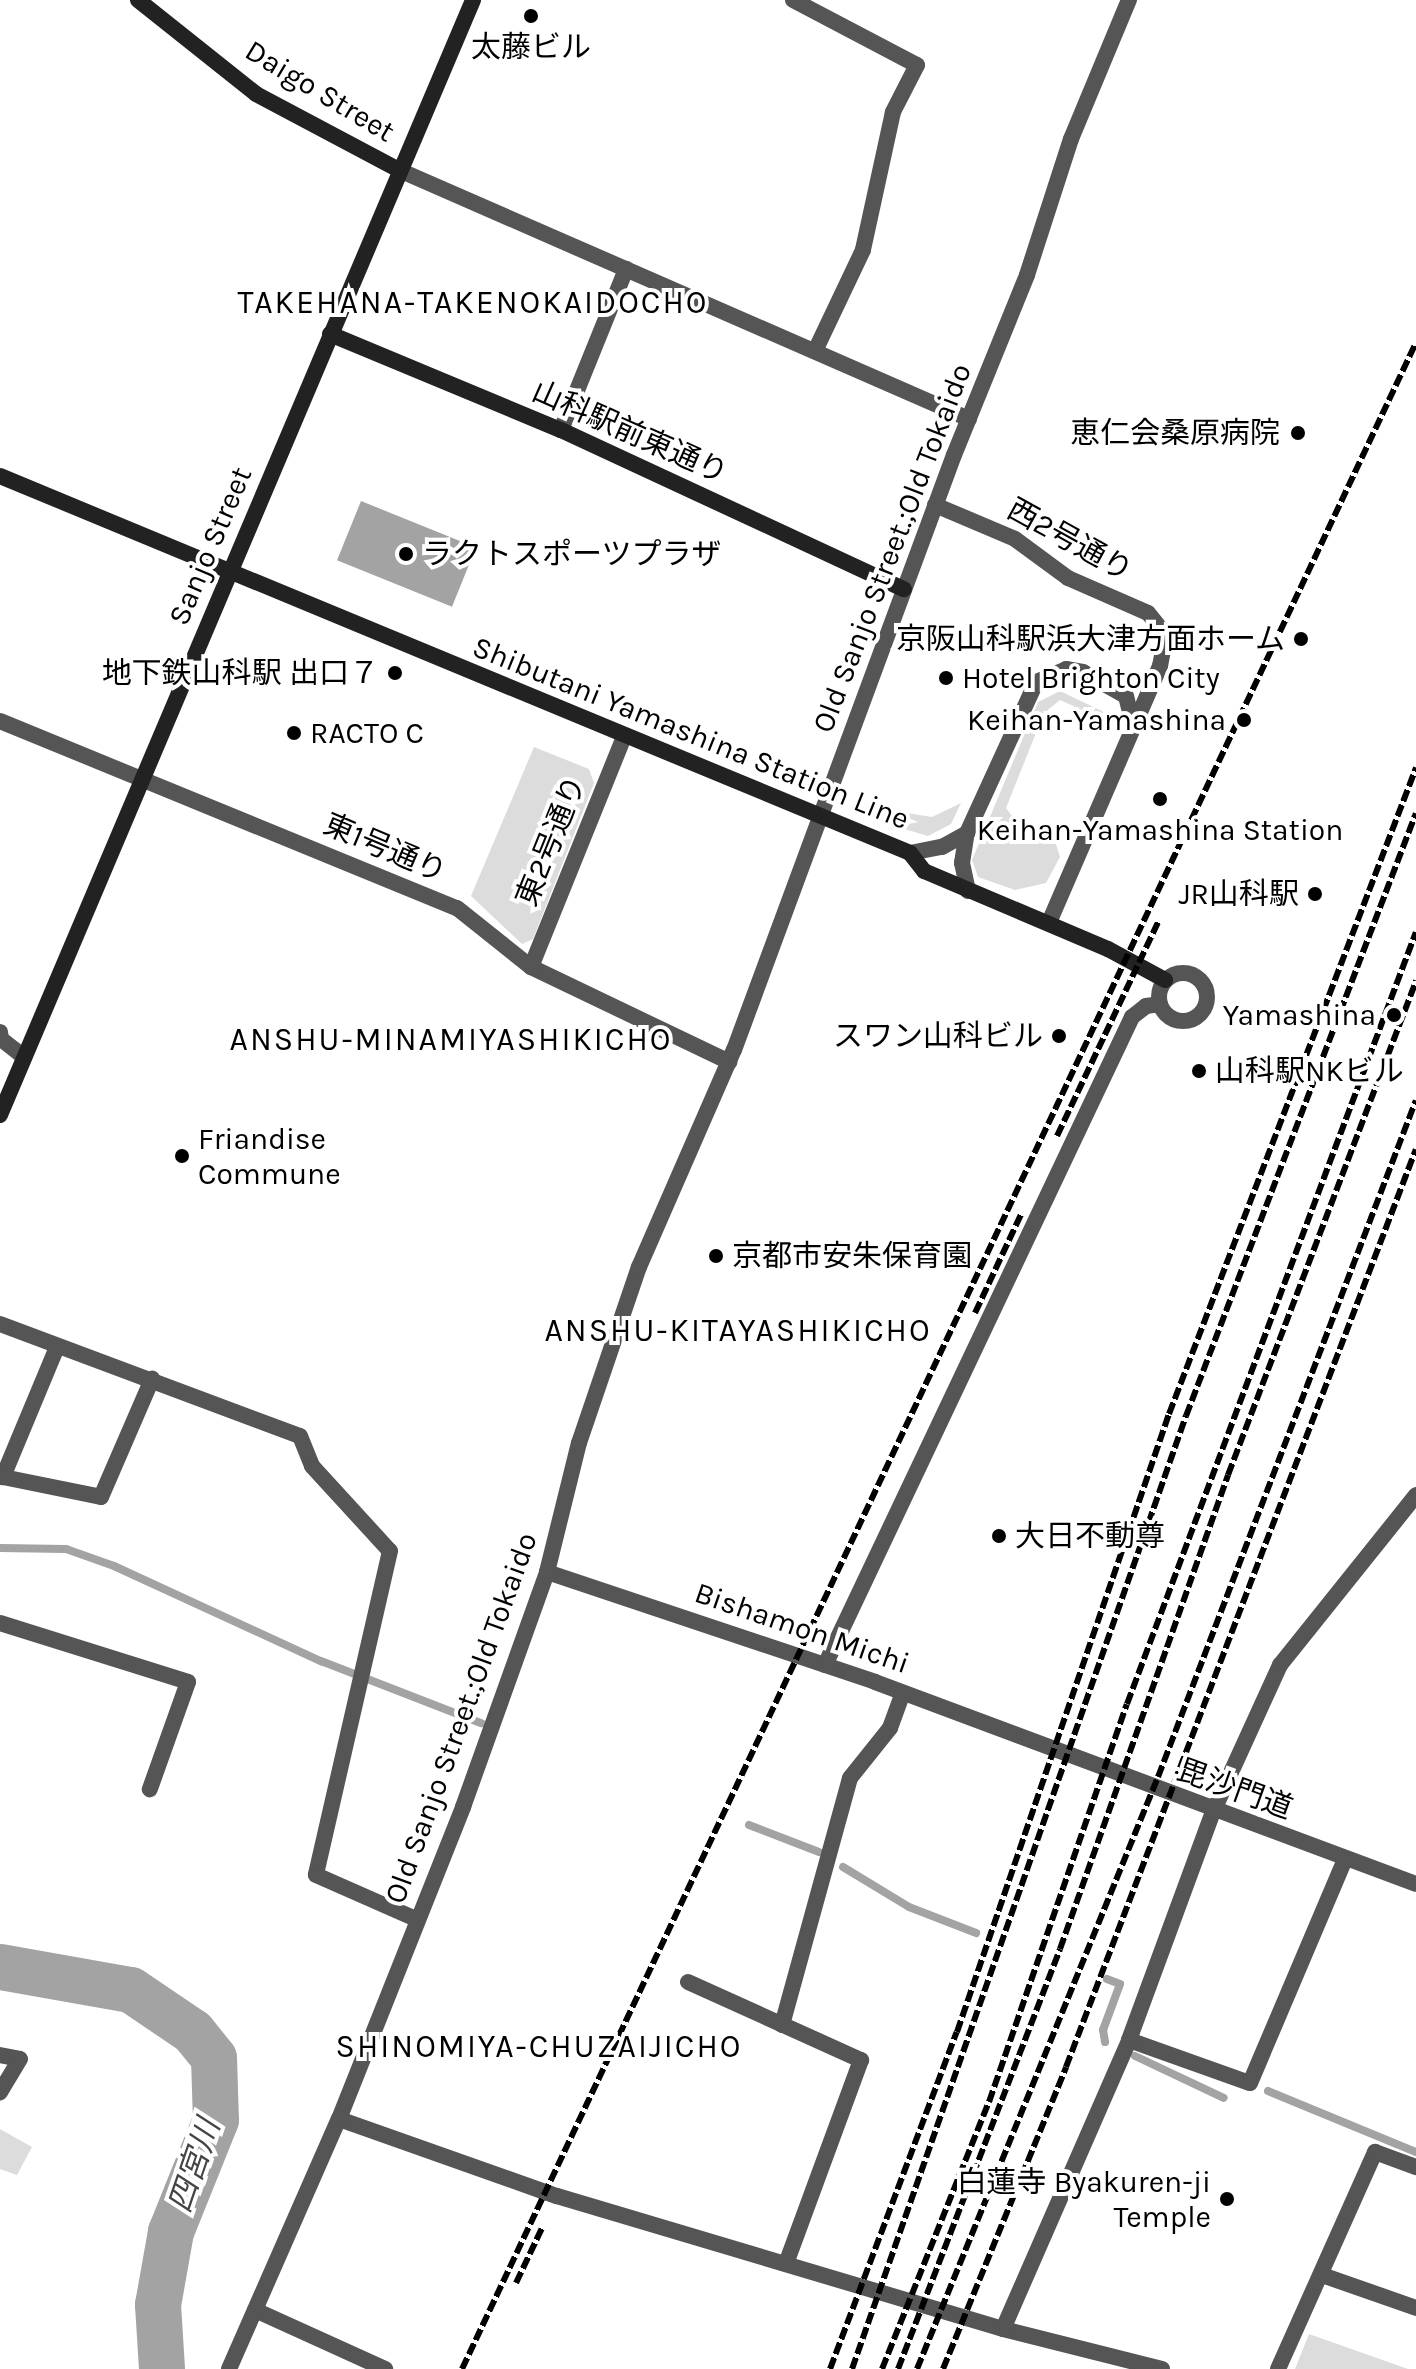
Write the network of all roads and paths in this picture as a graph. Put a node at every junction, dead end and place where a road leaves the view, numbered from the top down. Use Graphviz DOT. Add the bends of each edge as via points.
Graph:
graph roads {
  1 [pos="138,0"];
  2 [pos="473,0"];
  3 [pos="793,0"];
  4 [pos="1129,0"];
  5 [pos="399,170"];
  6 [pos="626,269"];
  7 [pos="330,334"];
  8 [pos="815,351"];
  9 [pos="969,419"];
  10 [pos="561,430"];
  11 [pos="0,476"];
  12 [pos="935,505"];
  13 [pos="230,571"];
  14 [pos="904,589"];
  15 [pos="0,721"];
  16 [pos="1133,727"];
  17 [pos="624,737"];
  18 [pos="143,777"];
  19 [pos="822,816"];
  20 [pos="967,833"];
  21 [pos="910,853"];
  22 [pos="968,891"];
  23 [pos="1049,923"];
  24 [pos="531,967"];
  25 [pos="1165,980"];
  26 [pos="1160,1004"];
  27 [pos="0,1032"];
  28 [pos="24,1057"];
  29 [pos="729,1062"];
  30 [pos="0,1115"];
  31 [pos="0,1324"];
  32 [pos="57,1347"];
  33 [pos="152,1379"];
  34 [pos="1416,1495"];
  35 [pos="547,1572"];
  36 [pos="0,1623"];
  37 [pos="825,1665"];
  38 [pos="903,1693"];
  39 [pos="150,1789"];
  40 [pos="1213,1812"];
  41 [pos="1345,1859"];
  42 [pos="1416,1884"];
  43 [pos="418,1920"];
  44 [pos="688,1982"];
  45 [pos="782,2025"];
  46 [pos="1129,2040"];
  47 [pos="0,2055"];
  48 [pos="0,2092"];
  49 [pos="339,2119"];
  50 [pos="1416,2167"];
  51 [pos="787,2261"];
  52 [pos="1322,2275"];
  53 [pos="1416,2308"];
  54 [pos="255,2310"];
  55 [pos="1003,2329"];
  56 [pos="229,2369"];
  57 [pos="385,2369"];
  58 [pos="1162,2369"];
  59 [pos="1278,2369"];
  1 -- 5 [label="main road, Daigo Street" via="256,94"];
  2 -- 5 [label="main road, Sanjo Street"];
  3 -- 8 [label="street" via="917,65 893,112 863,250"];
  4 -- 9 [label="street, Old Sanjo Street.;Old Tokaido" via="1071,139 1027,275"];
  5 -- 6 [label="street"];
  5 -- 7 [label="main road, Sanjo Street"];
  6 -- 8 [label="street"];
  6 -- 10 [label="street"];
  7 -- 10 [label="main road, 山科駅前東通り"];
  7 -- 13 [label="main road, Sanjo Street"];
  8 -- 9 [label="street"];
  9 -- 12 [label="street, Old Sanjo Street.;Old Tokaido"];
  10 -- 14 [label="main road, 山科駅前東通り"];
  11 -- 13 [label="main road, Shibutani Yamashina Station Line"];
  12 -- 14 [label="street, Old Sanjo Street.;Old Tokaido"];
  12 -- 16 [label="street, 西2号通り" via="1015,539 1068,578 1156,618 1166,635 1166,650"];
  13 -- 17 [label="main road, Shibutani Yamashina Station Line"];
  13 -- 18 [label="main road, Sanjo Street"];
  14 -- 19 [label="street, Old Sanjo Street.;Old Tokaido"];
  15 -- 18 [label="street, 東1号通り"];
  16 -- 20 [label="street" via="1126,696 1083,672 1066,669 1036,682"];
  16 -- 23 [label="street, 西2号通り"];
  17 -- 19 [label="main road, Shibutani Yamashina Station Line"];
  17 -- 24 [label="street, 東2号通り"];
  18 -- 24 [label="street, 東1号通り" via="457,908"];
  18 -- 28 [label="main road, Sanjo Street"];
  19 -- 21 [label="main road, Shibutani Yamashina Station Line"];
  19 -- 29 [label="street, Old Sanjo Street.;Old Tokaido"];
  20 -- 21 [label="street" via="942,847"];
  20 -- 22 [label="street" via="962,863"];
  21 -- 22 [label="main road, Shibutani Yamashina Station Line" via="924,871"];
  22 -- 23 [label="main road, Shibutani Yamashina Station Line"];
  23 -- 25 [label="main road, Shibutani Yamashina Station Line"];
  24 -- 29 [label="street, 東1号通り"];
  25 -- 26 [label="street"];
  25 -- 26 [label="street" via="1178,972 1194,975 1205,985 1207,1001 1199,1015 1185,1021 1169,1017"];
  26 -- 37 [label="street" via="1146,1006 1132,1017"];
  27 -- 28 [label="street" via="1,1039"];
  28 -- 30 [label="main road, Sanjo Street"];
  29 -- 35 [label="street, Old Sanjo Street.;Old Tokaido" via="633,1281 579,1443"];
  31 -- 32 [label="street"];
  32 -- 33 [label="street"];
  32 -- 33 [label="street" via="3,1477 101,1497"];
  33 -- 43 [label="street" via="300,1436 312,1466 390,1551 316,1875"];
  34 -- 40 [label="street" via="1280,1665"];
  35 -- 37 [label="street, Bishamon Michi"];
  35 -- 43 [label="street, Old Sanjo Street.;Old Tokaido"];
  36 -- 39 [label="street" via="188,1682"];
  37 -- 38 [label="street, Bishamon Michi"];
  38 -- 40 [label="street, 毘沙門道"];
  38 -- 45 [label="street" via="890,1728 850,1778"];
  40 -- 41 [label="street, 毘沙門道"];
  40 -- 46 [label="street"];
  41 -- 42 [label="street, 毘沙門道"];
  41 -- 46 [label="street" via="1250,2083"];
  43 -- 49 [label="street, Old Sanjo Street.;Old Tokaido"];
  44 -- 45 [label="street"];
  45 -- 51 [label="street" via="861,2060"];
  46 -- 55 [label="street"];
  47 -- 48 [label="street" via="20,2059"];
  49 -- 51 [label="street" via="557,2196"];
  49 -- 54 [label="street, Old Sanjo Street.;Old Tokaido"];
  50 -- 52 [label="street" via="1375,2152"];
  51 -- 55 [label="street"];
  52 -- 53 [label="street"];
  52 -- 59 [label="street"];
  54 -- 56 [label="street, Old Sanjo Street.;Old Tokaido"];
  54 -- 57 [label="street"];
  55 -- 58 [label="street"];
}
